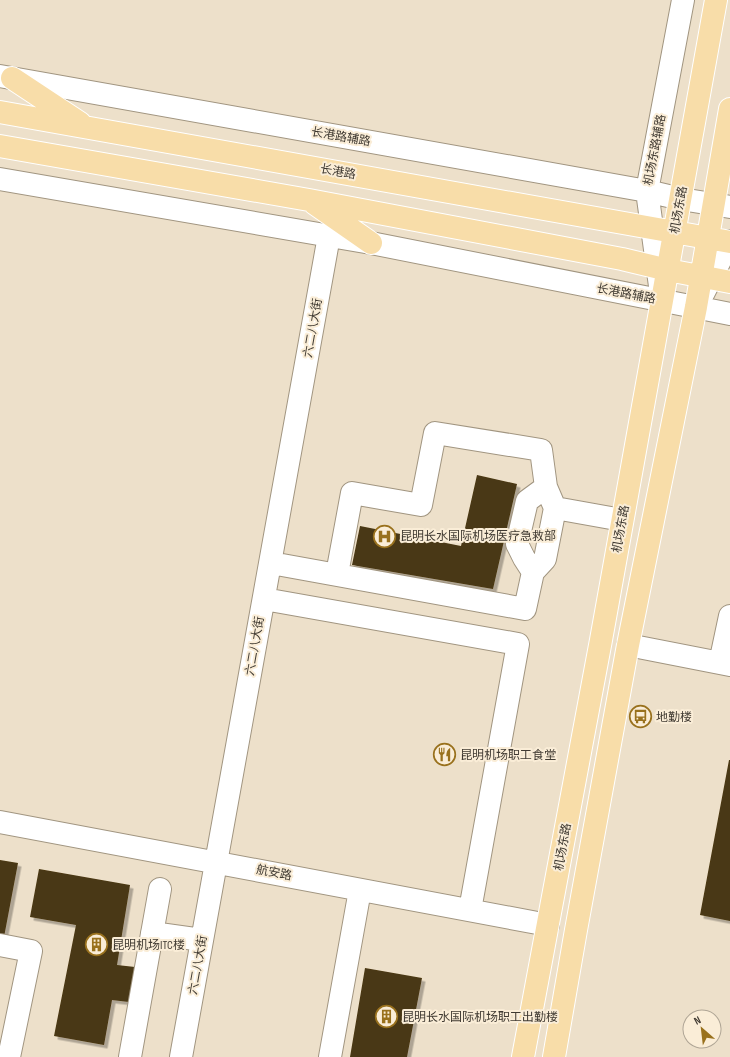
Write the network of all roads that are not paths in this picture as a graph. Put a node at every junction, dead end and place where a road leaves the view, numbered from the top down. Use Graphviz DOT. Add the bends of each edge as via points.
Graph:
graph roads {
  1 [pos="683,0"];
  2 [pos="716,0"];
  3 [pos="6,77"];
  4 [pos="730,109"];
  5 [pos="0,112"];
  6 [pos="88,128"];
  7 [pos="0,146"];
  8 [pos="0,180"];
  9 [pos="647,191"];
  10 [pos="681,199"];
  11 [pos="309,200"];
  12 [pos="722,205"];
  13 [pos="652,228"];
  14 [pos="675,232"];
  15 [pos="330,236"];
  16 [pos="708,238"];
  17 [pos="730,242"];
  18 [pos="371,243"];
  19 [pos="663,269"];
  20 [pos="714,279"];
  21 [pos="662,301"];
  22 [pos="696,307"];
  23 [pos="730,314"];
  24 [pos="546,487"];
  25 [pos="555,508"];
  26 [pos="622,520"];
  27 [pos="270,563"];
  28 [pos="532,572"];
  29 [pos="337,574"];
  30 [pos="264,599"];
  31 [pos="730,616"];
  32 [pos="628,645"];
  33 [pos="725,664"];
  34 [pos="0,822"];
  35 [pos="216,862"];
  36 [pos="160,889"];
  37 [pos="360,890"];
  38 [pos="470,910"];
  39 [pos="548,925"];
  40 [pos="152,933"];
  41 [pos="202,940"];
  42 [pos="0,945"];
  43 [pos="10,1057"];
  44 [pos="130,1057"];
  45 [pos="181,1057"];
  46 [pos="330,1057"];
  47 [pos="523,1057"];
  48 [pos="554,1057"];
  1 -- 9 [label="street, 机场东路辅路"];
  2 -- 10 [label="main road, 机场东路"];
  3 -- 6 [label="main road"];
  3 -- 9 [label="street, 长港路辅路"];
  4 -- 12 [label="main road"];
  5 -- 6 [label="main road, 长港路"];
  6 -- 13 [label="main road, 长港路"];
  7 -- 11 [label="main road"];
  8 -- 15 [label="street, 长港路辅路"];
  9 -- 10 [label="street, 长港路辅路"];
  9 -- 13 [label="street, 机场东路辅路"];
  10 -- 12 [label="street, 长港路辅路"];
  10 -- 14 [label="main road, 机场东路"];
  11 -- 18 [label="main road"];
  11 -- 19 [label="main road"];
  12 -- 16 [label="main road"];
  13 -- 14 [label="main road, 长港路"];
  13 -- 19 [label="street, 机场东路辅路"];
  14 -- 16 [label="main road, 长港路"];
  14 -- 19 [label="main road, 机场东路"];
  15 -- 18 [label="street, 长港路辅路"];
  15 -- 27 [label="street, 六二八大街"];
  16 -- 17 [label="main road, 长港路"];
  16 -- 20 [label="main road"];
  17 -- 20 [label="street"];
  18 -- 21 [label="street, 长港路辅路"];
  19 -- 20 [label="main road"];
  19 -- 21 [label="street, 机场东路辅路"];
  20 -- 22 [label="main road"];
  21 -- 22 [label="street, 长港路辅路"];
  21 -- 26 [label="main road, 机场东路"];
  22 -- 23 [label="street, 长港路辅路"];
  22 -- 32 [label="main road"];
  24 -- 25 [label="street"];
  24 -- 28 [label="street" via="527,501 517,544"];
  24 -- 29 [label="street" via="541,450 435,433 421,505 352,493"];
  25 -- 26 [label="street"];
  25 -- 28 [label="street" via="545,560"];
  26 -- 39 [label="main road, 机场东路"];
  27 -- 29 [label="street"];
  27 -- 30 [label="street, 六二八大街"];
  28 -- 29 [label="street" via="525,609"];
  30 -- 35 [label="street, 六二八大街"];
  30 -- 38 [label="street" via="518,644"];
  31 -- 33 [label="street"];
  32 -- 33 [label="street"];
  32 -- 48 [label="main road"];
  34 -- 35 [label="street, 航安路"];
  35 -- 37 [label="street, 航安路"];
  35 -- 41 [label="street, 六二八大街"];
  36 -- 40 [label="street"];
  37 -- 38 [label="street, 航安路"];
  37 -- 46 [label="street"];
  38 -- 39 [label="street, 航安路"];
  39 -- 47 [label="main road, 机场东路"];
  40 -- 41 [label="street"];
  40 -- 44 [label="street"];
  41 -- 45 [label="street, 六二八大街"];
  42 -- 43 [label="street" via="31,951"];
}
